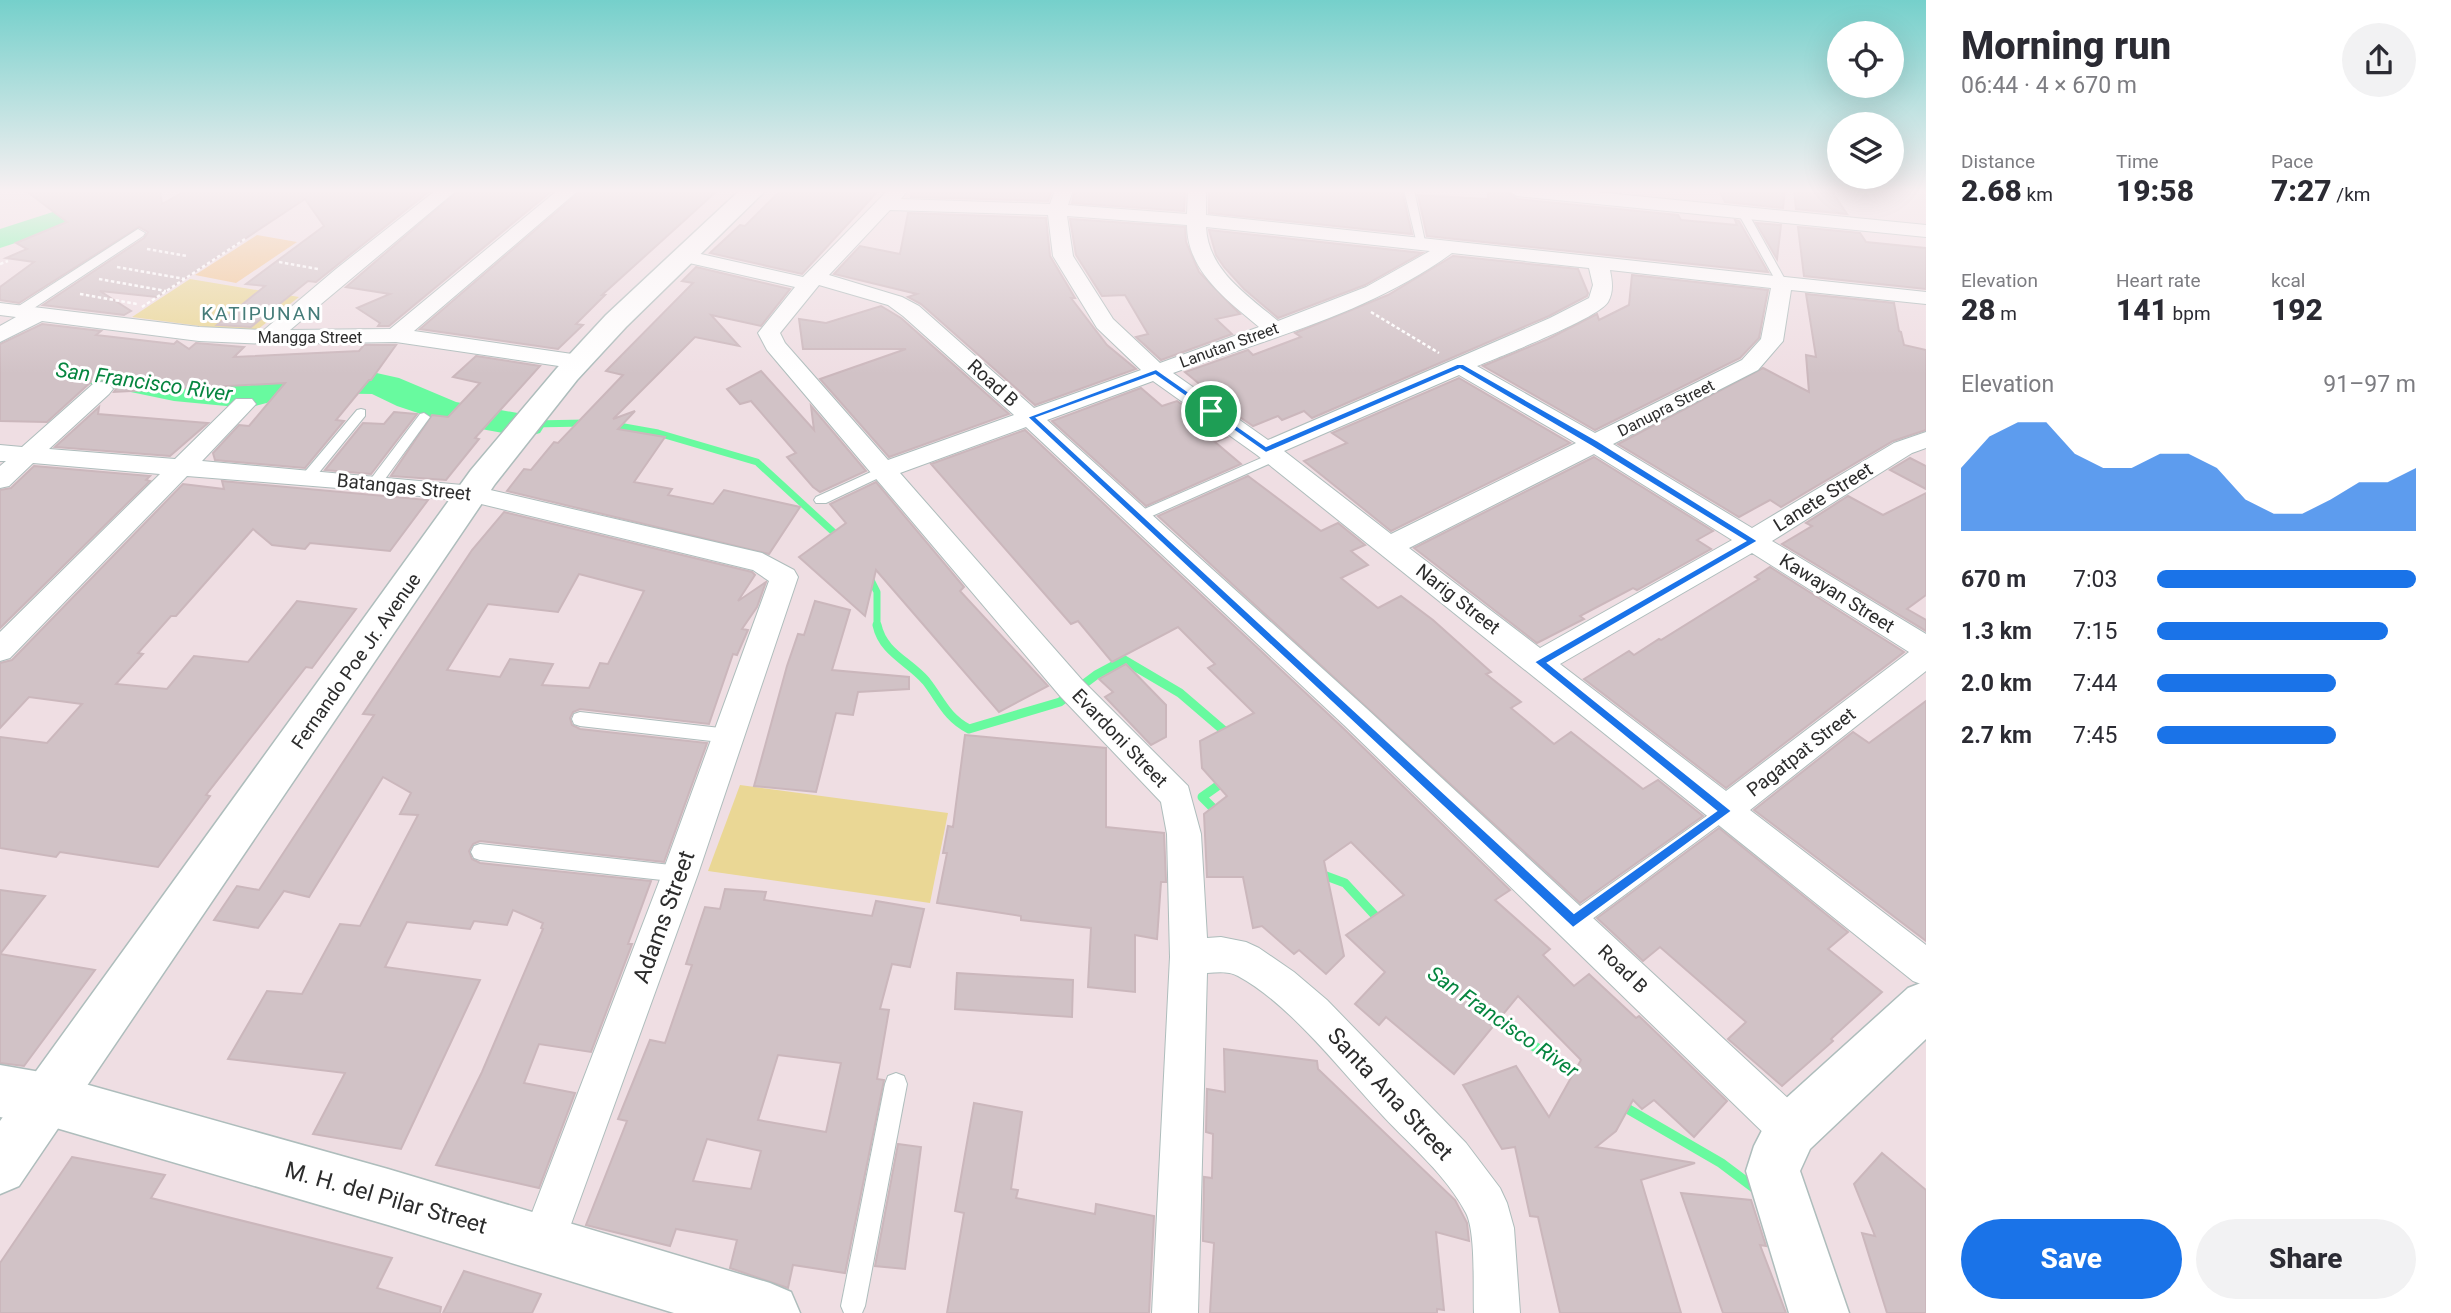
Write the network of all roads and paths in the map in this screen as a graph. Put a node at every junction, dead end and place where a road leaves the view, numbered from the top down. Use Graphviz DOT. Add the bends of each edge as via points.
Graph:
graph roads {
  1 [pos="109,251"];
  2 [pos="161,251"];
  3 [pos="227,251"];
  4 [pos="371,251"];
  5 [pos="496,251"];
  6 [pos="688,251"];
  7 [pos="840,251"];
  8 [pos="1062,251"];
  9 [pos="1202,251"];
  10 [pos="1443,251"];
  11 [pos="1486,251"];
  12 [pos="1764,251"];
  13 [pos="187,256"];
  14 [pos="683,256"];
  15 [pos="8,261"];
  16 [pos="91,262"];
  17 [pos="279,262"];
  18 [pos="0,264"];
  19 [pos="1598,264"];
  20 [pos="344,273"];
  21 [pos="72,275"];
  22 [pos="186,279"];
  23 [pos="812,280"];
  24 [pos="1782,283"];
  25 [pos="51,288"];
  26 [pos="167,291"];
  27 [pos="1926,298"];
  28 [pos="1350,299"];
  29 [pos="145,305"];
  30 [pos="20,311"];
  31 [pos="118,323"];
  32 [pos="1274,329"];
  33 [pos="0,335"];
  34 [pos="396,335"];
  35 [pos="269,337"];
  36 [pos="579,362"];
  37 [pos="1460,366"];
  38 [pos="1156,372"];
  39 [pos="101,389"];
  40 [pos="244,404"];
  41 [pos="361,412"];
  42 [pos="424,417"];
  43 [pos="1031,417"];
  44 [pos="1926,440"];
  45 [pos="1594,443"];
  46 [pos="0,453"];
  47 [pos="1270,453"];
  48 [pos="29,455"];
  49 [pos="184,467"];
  50 [pos="884,470"];
  51 [pos="308,477"];
  52 [pos="0,480"];
  53 [pos="375,483"];
  54 [pos="473,494"];
  55 [pos="821,500"];
  56 [pos="1138,517"];
  57 [pos="1752,541"];
  58 [pos="1390,546"];
  59 [pos="782,589"];
  60 [pos="1926,648"];
  61 [pos="0,650"];
  62 [pos="1926,655"];
  63 [pos="1540,662"];
  64 [pos="580,719"];
  65 [pos="730,736"];
  66 [pos="1726,811"];
  67 [pos="480,852"];
  68 [pos="680,874"];
  69 [pos="1573,922"];
  70 [pos="1189,957"];
  71 [pos="1926,968"];
  72 [pos="1926,1004"];
  73 [pos="896,1084"];
  74 [pos="23,1095"];
  75 [pos="1791,1130"];
  76 [pos="0,1167"];
  77 [pos="542,1244"];
  78 [pos="853,1306"];
  79 [pos="770,1313"];
  80 [pos="1175,1313"];
  81 [pos="1497,1313"];
  82 [pos="1819,1313"];
  1 -- 16 [label="street"];
  2 -- 13 [label="path"];
  3 -- 22 [label="path"];
  4 -- 20 [label="street"];
  5 -- 34 [label="street"];
  6 -- 14 [label="main road, Fernando Poe Jr. Avenue"];
  7 -- 23 [label="street"];
  8 -- 38 [label="street, Narig Street" via="1092,307"];
  9 -- 32 [label="street" via="1212,271 1234,295"];
  10 -- 28 [label="street, Lanutan Street" via="1425,266"];
  11 -- 19 [label="street"];
  12 -- 24 [label="lane"];
  14 -- 23 [label="street, Road B"];
  14 -- 36 [label="main road, Fernando Poe Jr. Avenue"];
  15 -- 18 [label="path"];
  16 -- 21 [label="street"];
  16 -- 22 [label="path"];
  17 -- 20 [label="path"];
  19 -- 24 [label="street"];
  19 -- 37 [label="street" via="1602,285 1598,302"];
  20 -- 35 [label="street"];
  21 -- 25 [label="street"];
  21 -- 26 [label="path"];
  22 -- 26 [label="path"];
  23 -- 43 [label="street, Road B" via="895,301 911,311"];
  23 -- 50 [label="street, Evardoni Street" via="769,333"];
  24 -- 27 [label="street"];
  24 -- 45 [label="street, Danupra Street" via="1772,341 1750,365"];
  25 -- 29 [label="path"];
  25 -- 30 [label="street"];
  26 -- 29 [label="path"];
  28 -- 32 [label="street, Lanutan Street"];
  28 -- 37 [label="path"];
  29 -- 31 [label="path"];
  30 -- 31 [label="street, Mangga Street"];
  30 -- 33 [label="street"];
  31 -- 35 [label="street, Mangga Street"];
  32 -- 38 [label="street, Lanutan Street"];
  34 -- 35 [label="street, Mangga Street"];
  34 -- 36 [label="street, Mangga Street"];
  36 -- 54 [label="main road, Fernando Poe Jr. Avenue"];
  37 -- 45 [label="street, Kawayan Street"];
  37 -- 47 [label="street"];
  38 -- 43 [label="street, Lanutan Street"];
  38 -- 47 [label="street, Narig Street"];
  39 -- 48 [label="street"];
  40 -- 49 [label="street"];
  41 -- 51 [label="lane"];
  42 -- 53 [label="lane"];
  43 -- 50 [label="street, Lanutan Street"];
  43 -- 56 [label="street, Road B"];
  44 -- 57 [label="street, Lanete Street" via="1903,448"];
  45 -- 57 [label="street, Kawayan Street"];
  45 -- 58 [label="street, Danupra Street"];
  46 -- 48 [label="street, Batangas Street"];
  47 -- 56 [label="lane"];
  47 -- 58 [label="street, Narig Street"];
  48 -- 49 [label="street, Batangas Street"];
  48 -- 52 [label="street"];
  49 -- 51 [label="street, Batangas Street"];
  49 -- 61 [label="street"];
  50 -- 55 [label="lane"];
  50 -- 70 [label="street, Evardoni Street" via="1074,691 1176,796 1184,834"];
  51 -- 53 [label="street, Batangas Street"];
  53 -- 54 [label="street, Batangas Street"];
  54 -- 59 [label="street, Batangas Street" via="762,563 784,577"];
  54 -- 74 [label="main road, Fernando Poe Jr. Avenue"];
  56 -- 69 [label="street, Road B"];
  57 -- 60 [label="street, Kawayan Street"];
  57 -- 63 [label="street, Lanete Street"];
  58 -- 63 [label="street, Narig Street"];
  59 -- 65 [label="street, Adams Street"];
  62 -- 66 [label="street, Pagatpat Street"];
  63 -- 66 [label="street, Narig Street"];
  64 -- 65 [label="lane"];
  65 -- 68 [label="street, Adams Street"];
  66 -- 69 [label="lane, Pagatpat Street"];
  66 -- 71 [label="street, Narig Street"];
  67 -- 68 [label="lane"];
  68 -- 77 [label="street, Adams Street"];
  69 -- 75 [label="street, Road B"];
  70 -- 80 [label="street, Evardoni Street"];
  70 -- 81 [label="street, Santa Ana Street" via="1221,954 1246,960 1281,985 1451,1158 1485,1203 1492,1228"];
  72 -- 75 [label="main road"];
  73 -- 78 [label="lane"];
  74 -- 76 [label="main road, Fernando Poe Jr. Avenue"];
  74 -- 77 [label="main road, M. H. del Pilar Street"];
  75 -- 82 [label="main road" via="1773,1171"];
  77 -- 79 [label="main road, M. H. del Pilar Street"];
}
